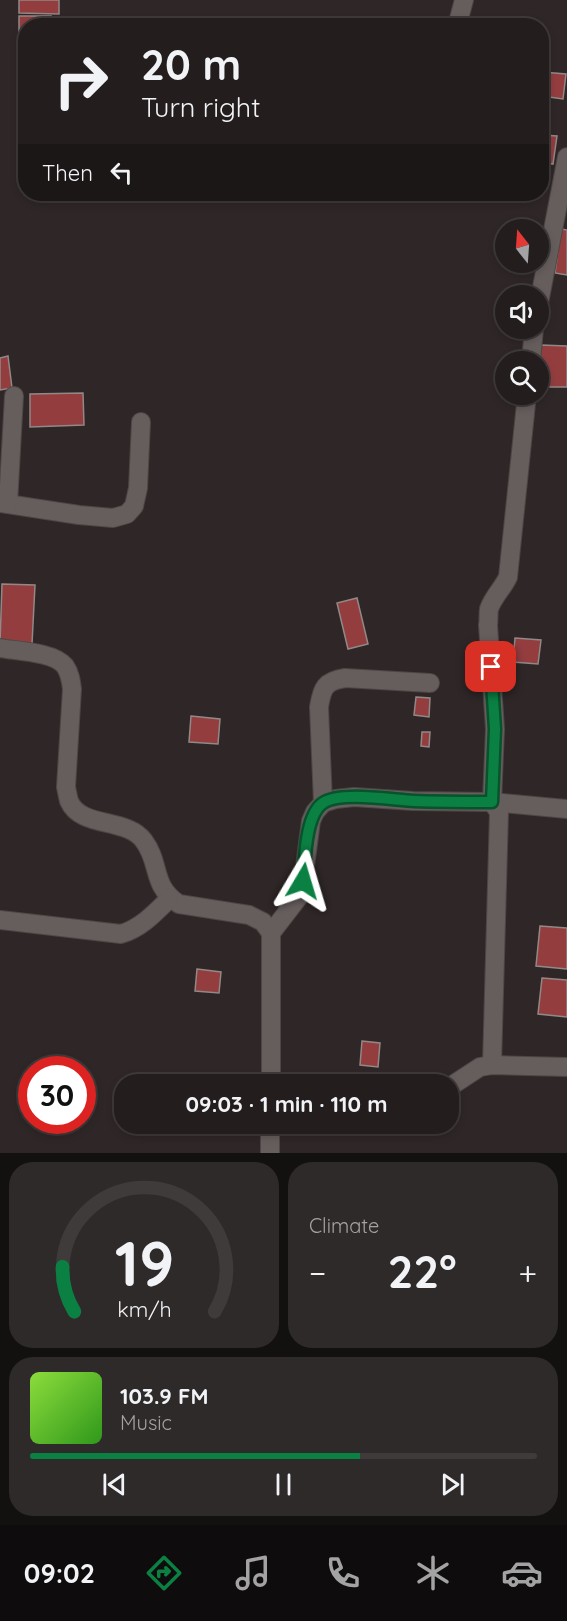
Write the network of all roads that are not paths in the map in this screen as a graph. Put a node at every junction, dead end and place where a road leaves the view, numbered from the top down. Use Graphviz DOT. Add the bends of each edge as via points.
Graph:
graph roads {
  1 [pos="464,0"];
  2 [pos="459,18"];
  3 [pos="567,157"];
  4 [pos="562,213"];
  5 [pos="544,285"];
  6 [pos="14,396"];
  7 [pos="526,405"];
  8 [pos="141,422"];
  9 [pos="4,503"];
  10 [pos="0,648"];
  11 [pos="430,683"];
  12 [pos="492,802"];
  13 [pos="323,803"];
  14 [pos="567,809"];
  15 [pos="170,898"];
  16 [pos="0,920"];
  17 [pos="271,933"];
  18 [pos="492,1065"];
  19 [pos="567,1067"];
  20 [pos="271,1074"];
  21 [pos="459,1081"];
  22 [pos="270,1134"];
  23 [pos="270,1153"];
  1 -- 2 [label="street"];
  3 -- 4 [label="street"];
  4 -- 5 [label="street"];
  6 -- 9 [label="street"];
  7 -- 12 [label="street" via="508,577 489,611 495,729"];
  8 -- 9 [label="street" via="138,488 134,506 127,514 113,518"];
  10 -- 15 [label="street" via="44,655 64,665 72,689 66,773 70,802 86,817 128,829 143,838 163,890"];
  11 -- 13 [label="street" via="345,678 327,684 319,707"];
  12 -- 13 [label="street" via="354,797"];
  12 -- 14 [label="street"];
  12 -- 18 [label="street" via="499,812"];
  13 -- 17 [label="street" via="311,821 298,898"];
  15 -- 16 [label="street" via="147,920 121,934"];
  15 -- 17 [label="street" via="179,904 249,915 263,922"];
  17 -- 20 [label="street"];
  18 -- 19 [label="street"];
  18 -- 21 [label="street" via="480,1067"];
  22 -- 23 [label="street"];
}
